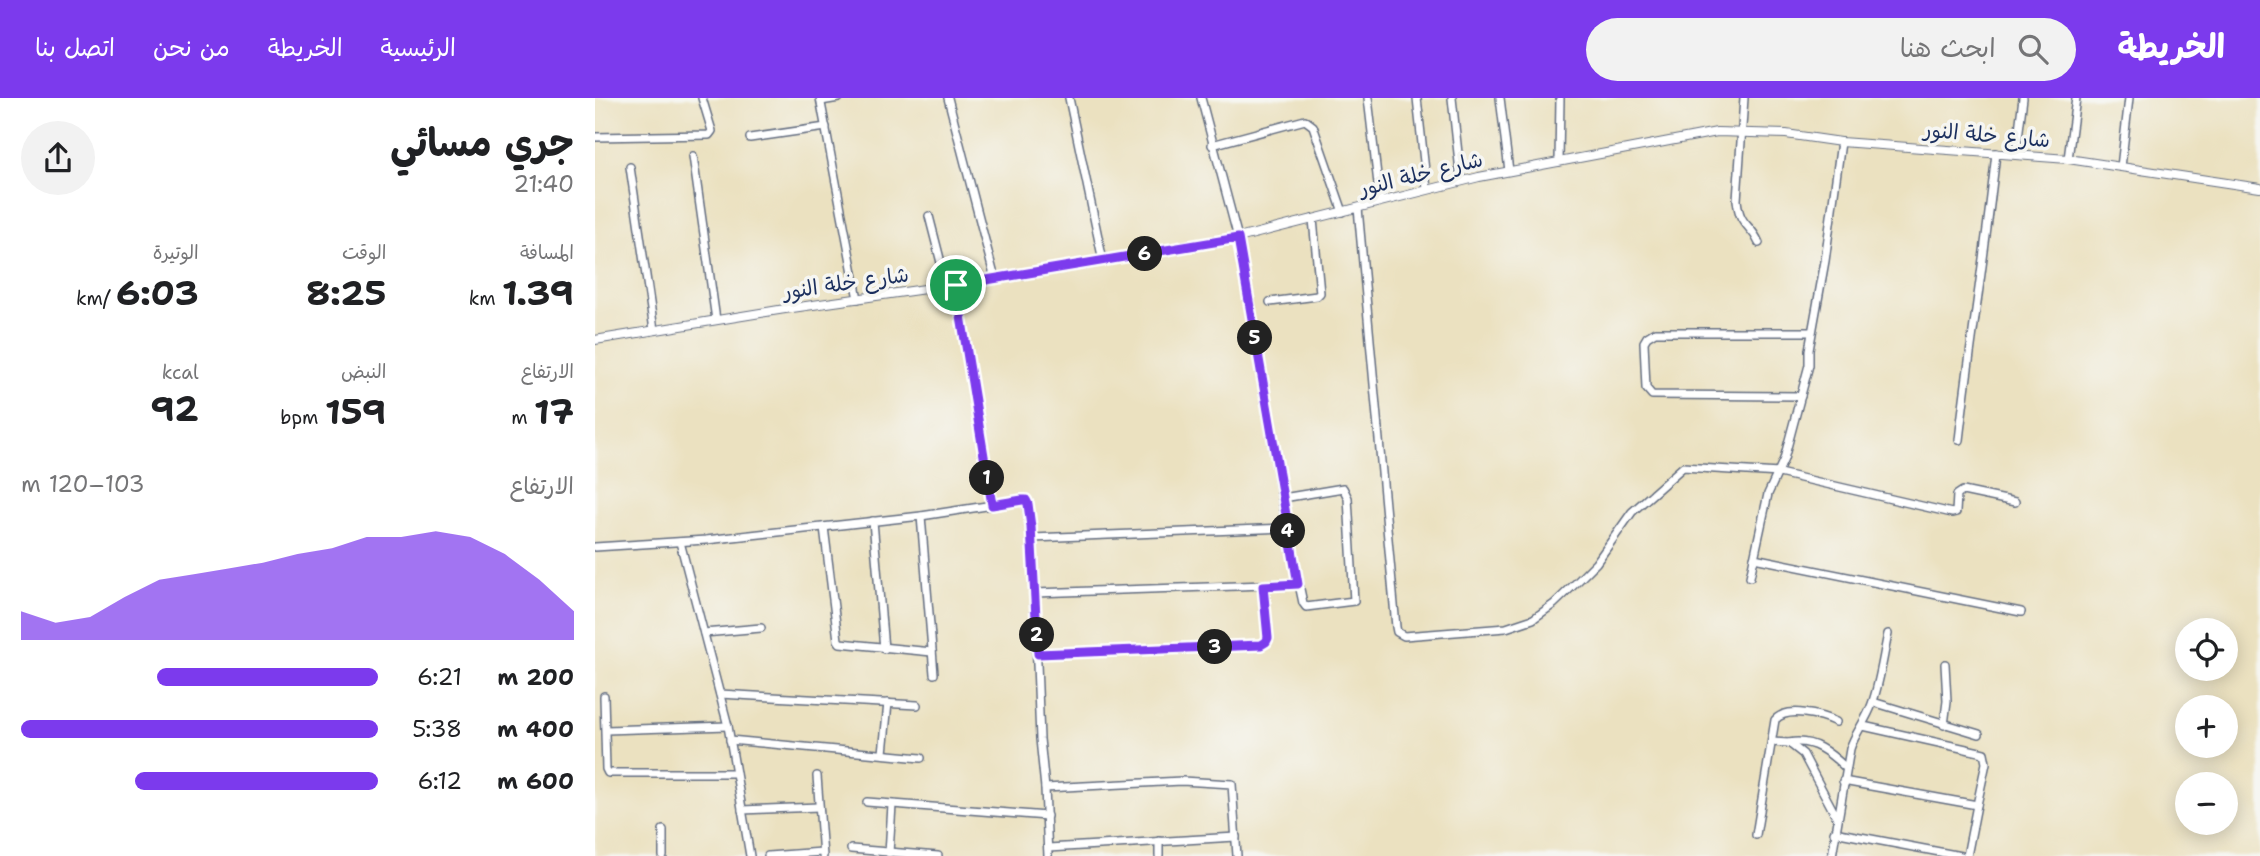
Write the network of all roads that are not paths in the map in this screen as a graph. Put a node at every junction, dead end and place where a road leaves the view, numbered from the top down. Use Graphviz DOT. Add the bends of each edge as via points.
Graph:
graph roads {
  1 [pos="702,98"];
  2 [pos="839,98"];
  3 [pos="949,98"];
  4 [pos="1069,98"];
  5 [pos="1201,98"];
  6 [pos="1368,98"];
  7 [pos="1417,98"];
  8 [pos="1452,98"];
  9 [pos="1500,98"];
  10 [pos="1560,98"];
  11 [pos="1744,98"];
  12 [pos="2024,98"];
  13 [pos="2076,98"];
  14 [pos="2129,98"];
  15 [pos="820,99"];
  16 [pos="826,127"];
  17 [pos="1742,131"];
  18 [pos="595,136"];
  19 [pos="750,138"];
  20 [pos="1841,142"];
  21 [pos="1212,145"];
  22 [pos="1996,153"];
  23 [pos="2016,154"];
  24 [pos="692,156"];
  25 [pos="2068,159"];
  26 [pos="1559,162"];
  27 [pos="630,167"];
  28 [pos="2121,167"];
  29 [pos="1509,171"];
  30 [pos="1461,181"];
  31 [pos="2260,188"];
  32 [pos="1427,189"];
  33 [pos="1380,201"];
  34 [pos="1358,208"];
  35 [pos="1343,212"];
  36 [pos="929,216"];
  37 [pos="1314,219"];
  38 [pos="1238,238"];
  39 [pos="1759,243"];
  40 [pos="1103,261"];
  41 [pos="995,279"];
  42 [pos="952,285"];
  43 [pos="859,299"];
  44 [pos="1270,302"];
  45 [pos="716,320"];
  46 [pos="654,330"];
  47 [pos="1811,332"];
  48 [pos="595,340"];
  49 [pos="1801,396"];
  50 [pos="1959,440"];
  51 [pos="1779,472"];
  52 [pos="1283,498"];
  53 [pos="2015,502"];
  54 [pos="992,505"];
  55 [pos="921,516"];
  56 [pos="873,521"];
  57 [pos="824,527"];
  58 [pos="1287,528"];
  59 [pos="1032,538"];
  60 [pos="680,542"];
  61 [pos="595,547"];
  62 [pos="1754,558"];
  63 [pos="1750,577"];
  64 [pos="1298,584"];
  65 [pos="1263,586"];
  66 [pos="1035,593"];
  67 [pos="2021,612"];
  68 [pos="761,628"];
  69 [pos="704,633"];
  70 [pos="1888,634"];
  71 [pos="884,649"];
  72 [pos="932,652"];
  73 [pos="1038,654"];
  74 [pos="1945,664"];
  75 [pos="934,674"];
  76 [pos="720,694"];
  77 [pos="604,696"];
  78 [pos="1873,702"];
  79 [pos="888,703"];
  80 [pos="917,705"];
  81 [pos="1836,722"];
  82 [pos="1944,724"];
  83 [pos="728,726"];
  84 [pos="1863,726"];
  85 [pos="606,730"];
  86 [pos="1979,734"];
  87 [pos="730,740"];
  88 [pos="1772,742"];
  89 [pos="1789,743"];
  90 [pos="883,753"];
  91 [pos="921,758"];
  92 [pos="1846,768"];
  93 [pos="736,773"];
  94 [pos="817,776"];
  95 [pos="1843,782"];
  96 [pos="1045,788"];
  97 [pos="867,802"];
  98 [pos="892,805"];
  99 [pos="1977,805"];
  100 [pos="819,807"];
  101 [pos="742,810"];
  102 [pos="1047,816"];
  103 [pos="1837,818"];
  104 [pos="663,830"];
  105 [pos="1835,832"];
  106 [pos="1756,835"];
  107 [pos="1236,837"];
  108 [pos="1159,841"];
  109 [pos="851,849"];
  110 [pos="1048,852"];
  111 [pos="889,853"];
  112 [pos="822,854"];
  113 [pos="663,856"];
  114 [pos="750,856"];
  115 [pos="768,856"];
  116 [pos="938,856"];
  117 [pos="1159,856"];
  118 [pos="1237,856"];
  119 [pos="1832,856"];
  120 [pos="1964,856"];
  1 -- 18 [label="street" via="712,131 709,135"];
  2 -- 15 [label="street"];
  3 -- 41 [label="street"];
  4 -- 40 [label="street"];
  5 -- 21 [label="street"];
  6 -- 33 [label="street"];
  7 -- 32 [label="street"];
  8 -- 30 [label="street"];
  9 -- 29 [label="street"];
  10 -- 26 [label="street"];
  11 -- 17 [label="street"];
  12 -- 23 [label="street"];
  13 -- 25 [label="street"];
  14 -- 28 [label="street"];
  15 -- 16 [label="street"];
  16 -- 19 [label="street"];
  16 -- 43 [label="street"];
  17 -- 20 [label="street, شارع خلة النور"];
  17 -- 26 [label="street, شارع خلة النور"];
  17 -- 39 [label="street" via="1738,212"];
  20 -- 22 [label="street, شارع خلة النور"];
  20 -- 47 [label="street"];
  21 -- 35 [label="street" via="1310,122"];
  21 -- 38 [label="street"];
  22 -- 23 [label="street, شارع خلة النور"];
  22 -- 50 [label="street"];
  23 -- 25 [label="street, شارع خلة النور"];
  24 -- 45 [label="street"];
  25 -- 28 [label="street, شارع خلة النور"];
  26 -- 29 [label="street, شارع خلة النور"];
  27 -- 46 [label="street"];
  28 -- 31 [label="street, شارع خلة النور"];
  29 -- 30 [label="street, شارع خلة النور"];
  30 -- 32 [label="street, شارع خلة النور"];
  32 -- 33 [label="street, شارع خلة النور"];
  33 -- 34 [label="street, شارع خلة النور"];
  34 -- 35 [label="street, شارع خلة النور"];
  34 -- 51 [label="street" via="1397,632 1404,636 1506,628 1533,619 1596,563 1632,512 1683,467"];
  35 -- 37 [label="street, شارع خلة النور"];
  36 -- 42 [label="street"];
  37 -- 38 [label="street, شارع خلة النور"];
  37 -- 44 [label="street" via="1320,293"];
  38 -- 40 [label="street, شارع خلة النور"];
  38 -- 52 [label="street"];
  40 -- 41 [label="street, شارع خلة النور"];
  41 -- 42 [label="street, شارع خلة النور"];
  42 -- 43 [label="street, شارع خلة النور"];
  42 -- 54 [label="street"];
  43 -- 45 [label="street, شارع خلة النور"];
  45 -- 46 [label="street, شارع خلة النور"];
  46 -- 48 [label="street, شارع خلة النور"];
  47 -- 49 [label="street"];
  47 -- 49 [label="street" via="1655,332 1644,342 1646,388 1652,395"];
  49 -- 51 [label="street"];
  51 -- 53 [label="street" via="1952,513 1956,512 1957,495 1963,491"];
  51 -- 62 [label="street" via="1768,494"];
  52 -- 58 [label="street"];
  52 -- 64 [label="street" via="1343,488 1348,498 1354,601 1306,607"];
  54 -- 55 [label="street"];
  54 -- 59 [label="street" via="1026,500"];
  55 -- 56 [label="street"];
  55 -- 72 [label="street"];
  56 -- 57 [label="street"];
  56 -- 71 [label="street"];
  57 -- 60 [label="street"];
  57 -- 71 [label="street" via="838,640"];
  58 -- 59 [label="street"];
  58 -- 64 [label="street"];
  59 -- 66 [label="street"];
  60 -- 61 [label="street"];
  60 -- 69 [label="street"];
  62 -- 63 [label="street"];
  62 -- 67 [label="street"];
  64 -- 65 [label="street"];
  65 -- 66 [label="street"];
  65 -- 73 [label="street" via="1268,638 1261,645"];
  66 -- 73 [label="street"];
  68 -- 69 [label="street"];
  69 -- 76 [label="street"];
  70 -- 78 [label="street"];
  71 -- 72 [label="street"];
  72 -- 75 [label="street"];
  73 -- 96 [label="street"];
  74 -- 82 [label="street"];
  76 -- 79 [label="street"];
  76 -- 83 [label="street"];
  77 -- 85 [label="street"];
  78 -- 82 [label="street"];
  78 -- 84 [label="street"];
  79 -- 80 [label="street"];
  79 -- 90 [label="street"];
  81 -- 88 [label="street" via="1798,713 1780,715"];
  82 -- 86 [label="street"];
  83 -- 85 [label="street"];
  83 -- 87 [label="street"];
  84 -- 92 [label="street" via="1854,735"];
  84 -- 99 [label="street" via="1984,753"];
  85 -- 93 [label="street" via="608,774"];
  87 -- 90 [label="street"];
  87 -- 93 [label="street"];
  88 -- 89 [label="street"];
  88 -- 106 [label="street"];
  89 -- 92 [label="street" via="1814,744"];
  89 -- 103 [label="street" via="1803,754"];
  90 -- 91 [label="street"];
  92 -- 95 [label="street"];
  93 -- 101 [label="street"];
  94 -- 100 [label="street"];
  95 -- 99 [label="street"];
  95 -- 103 [label="street"];
  96 -- 102 [label="street"];
  96 -- 107 [label="street" via="1182,781 1232,784"];
  97 -- 98 [label="street"];
  98 -- 102 [label="street"];
  98 -- 111 [label="street"];
  99 -- 120 [label="street"];
  100 -- 101 [label="street"];
  100 -- 112 [label="street"];
  101 -- 114 [label="street"];
  102 -- 110 [label="street"];
  103 -- 105 [label="street"];
  104 -- 113 [label="street"];
  105 -- 119 [label="street"];
  105 -- 120 [label="street"];
  107 -- 108 [label="street"];
  107 -- 118 [label="street"];
  108 -- 110 [label="street"];
  108 -- 117 [label="street"];
  109 -- 111 [label="street"];
  111 -- 116 [label="street"];
  112 -- 115 [label="street"];
}
